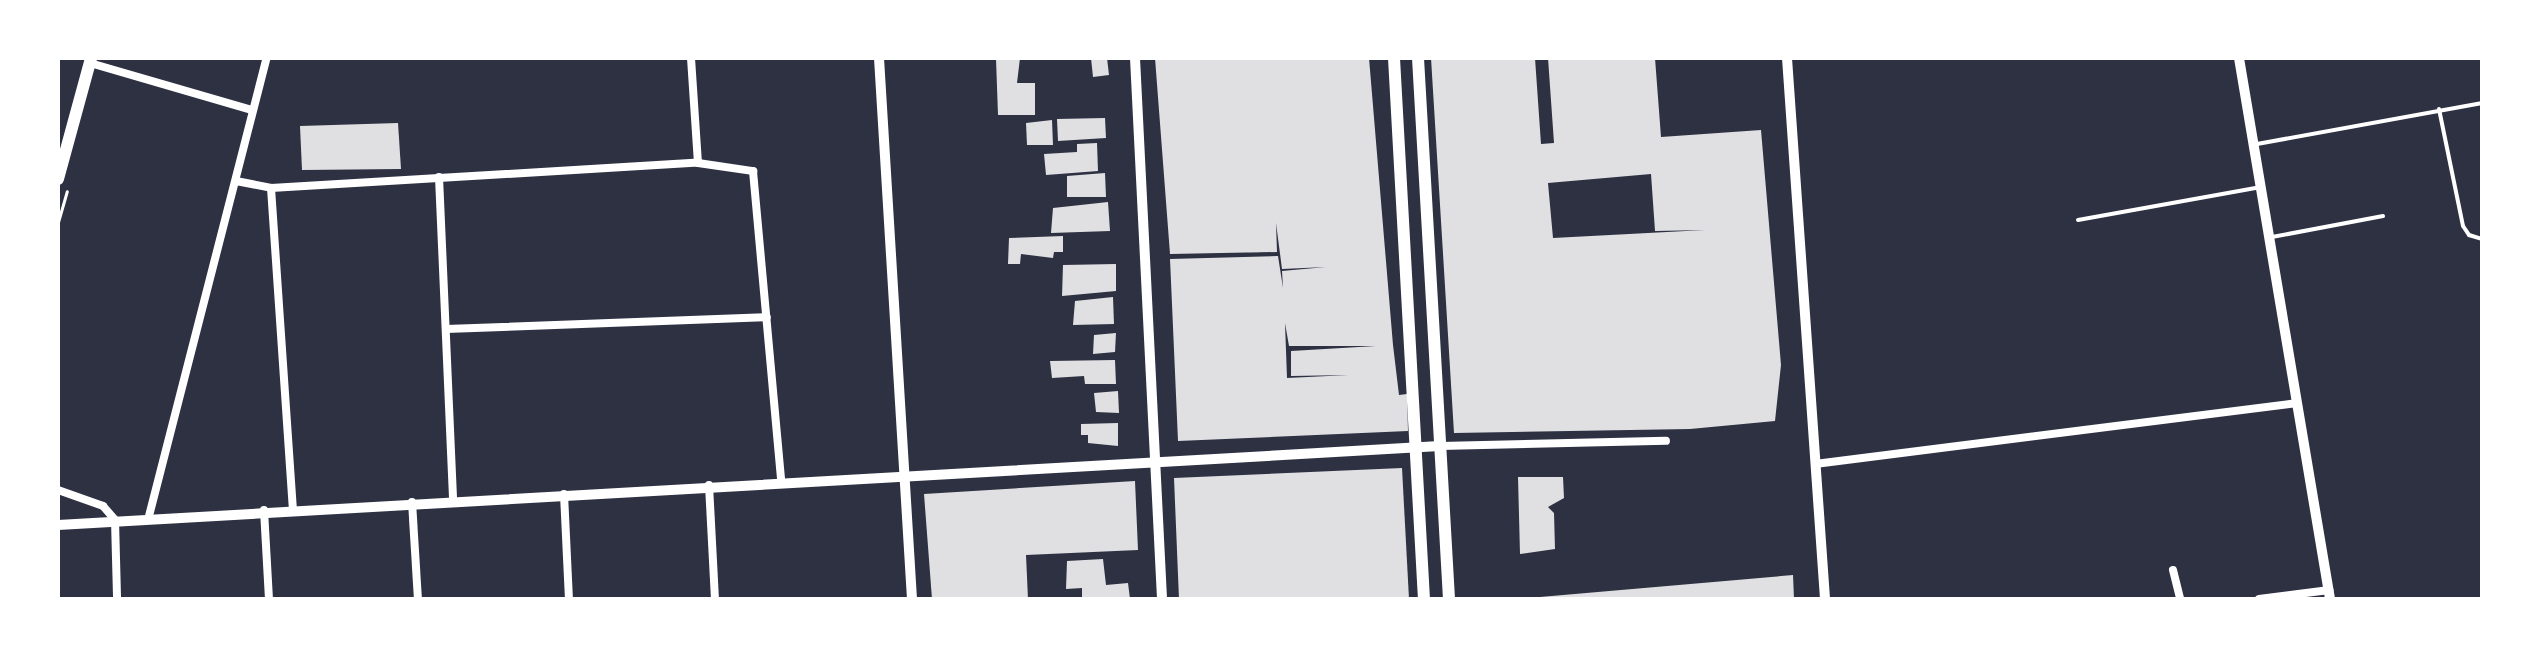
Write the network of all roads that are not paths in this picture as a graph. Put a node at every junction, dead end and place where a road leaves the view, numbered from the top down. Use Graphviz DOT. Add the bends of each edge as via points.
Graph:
graph roads {
  1 [pos="267,58"];
  2 [pos="691,58"];
  3 [pos="879,58"];
  4 [pos="1135,58"];
  5 [pos="1394,58"];
  6 [pos="1418,58"];
  7 [pos="1787,58"];
  8 [pos="2239,58"];
  9 [pos="90,61"];
  10 [pos="2482,103"];
  11 [pos="2439,109"];
  12 [pos="252,110"];
  13 [pos="2254,145"];
  14 [pos="698,163"];
  15 [pos="439,177"];
  16 [pos="58,179"];
  17 [pos="236,181"];
  18 [pos="2261,187"];
  19 [pos="271,188"];
  20 [pos="2383,216"];
  21 [pos="2078,220"];
  22 [pos="1427,221"];
  23 [pos="1403,223"];
  24 [pos="2269,237"];
  25 [pos="2482,239"];
  26 [pos="767,317"];
  27 [pos="446,329"];
  28 [pos="2297,403"];
  29 [pos="1666,441"];
  30 [pos="1440,446"];
  31 [pos="1415,447"];
  32 [pos="1154,462"];
  33 [pos="1815,464"];
  34 [pos="906,475"];
  35 [pos="781,481"];
  36 [pos="709,485"];
  37 [pos="58,490"];
  38 [pos="564,493"];
  39 [pos="453,499"];
  40 [pos="412,501"];
  41 [pos="293,508"];
  42 [pos="264,509"];
  43 [pos="149,516"];
  44 [pos="115,520"];
  45 [pos="58,525"];
  46 [pos="2173,570"];
  47 [pos="2329,594"];
  48 [pos="117,599"];
  49 [pos="269,599"];
  50 [pos="418,599"];
  51 [pos="569,599"];
  52 [pos="715,599"];
  53 [pos="912,599"];
  54 [pos="1162,599"];
  55 [pos="1424,599"];
  56 [pos="1449,599"];
  57 [pos="1825,599"];
  58 [pos="2180,599"];
  59 [pos="2259,599"];
  1 -- 12 [label="street"];
  2 -- 14 [label="street"];
  3 -- 34 [label="street"];
  4 -- 32 [label="street"];
  5 -- 23 [label="main road"];
  6 -- 22 [label="main road"];
  7 -- 33 [label="street"];
  8 -- 13 [label="street"];
  9 -- 12 [label="street"];
  9 -- 16 [label="main road"];
  10 -- 11 [label="lane"];
  11 -- 13 [label="lane"];
  11 -- 25 [label="lane" via="2463,226 2469,235"];
  12 -- 17 [label="street"];
  13 -- 18 [label="street"];
  14 -- 15 [label="street"];
  14 -- 26 [label="street" via="753,171"];
  15 -- 19 [label="street"];
  15 -- 27 [label="street"];
  17 -- 19 [label="street"];
  17 -- 43 [label="street"];
  18 -- 21 [label="lane"];
  18 -- 24 [label="street"];
  19 -- 41 [label="street"];
  20 -- 24 [label="lane"];
  22 -- 23 [label="main road"];
  22 -- 30 [label="main road"];
  23 -- 31 [label="main road"];
  24 -- 28 [label="street"];
  26 -- 27 [label="street"];
  26 -- 35 [label="street"];
  27 -- 39 [label="street"];
  28 -- 33 [label="street"];
  28 -- 47 [label="street"];
  29 -- 30 [label="street"];
  30 -- 31 [label="street"];
  30 -- 56 [label="main road"];
  31 -- 32 [label="street"];
  31 -- 55 [label="main road"];
  32 -- 34 [label="street"];
  32 -- 54 [label="street"];
  33 -- 57 [label="street"];
  34 -- 35 [label="street"];
  34 -- 53 [label="street"];
  35 -- 36 [label="street"];
  36 -- 38 [label="street"];
  36 -- 52 [label="street"];
  37 -- 44 [label="street" via="103,506"];
  38 -- 39 [label="street"];
  38 -- 51 [label="street"];
  39 -- 40 [label="street"];
  40 -- 41 [label="street"];
  40 -- 50 [label="street"];
  41 -- 42 [label="street"];
  42 -- 43 [label="street"];
  42 -- 49 [label="street"];
  43 -- 44 [label="street"];
  44 -- 45 [label="street"];
  44 -- 48 [label="street"];
  46 -- 58 [label="street"];
  47 -- 59 [label="street"];
}
